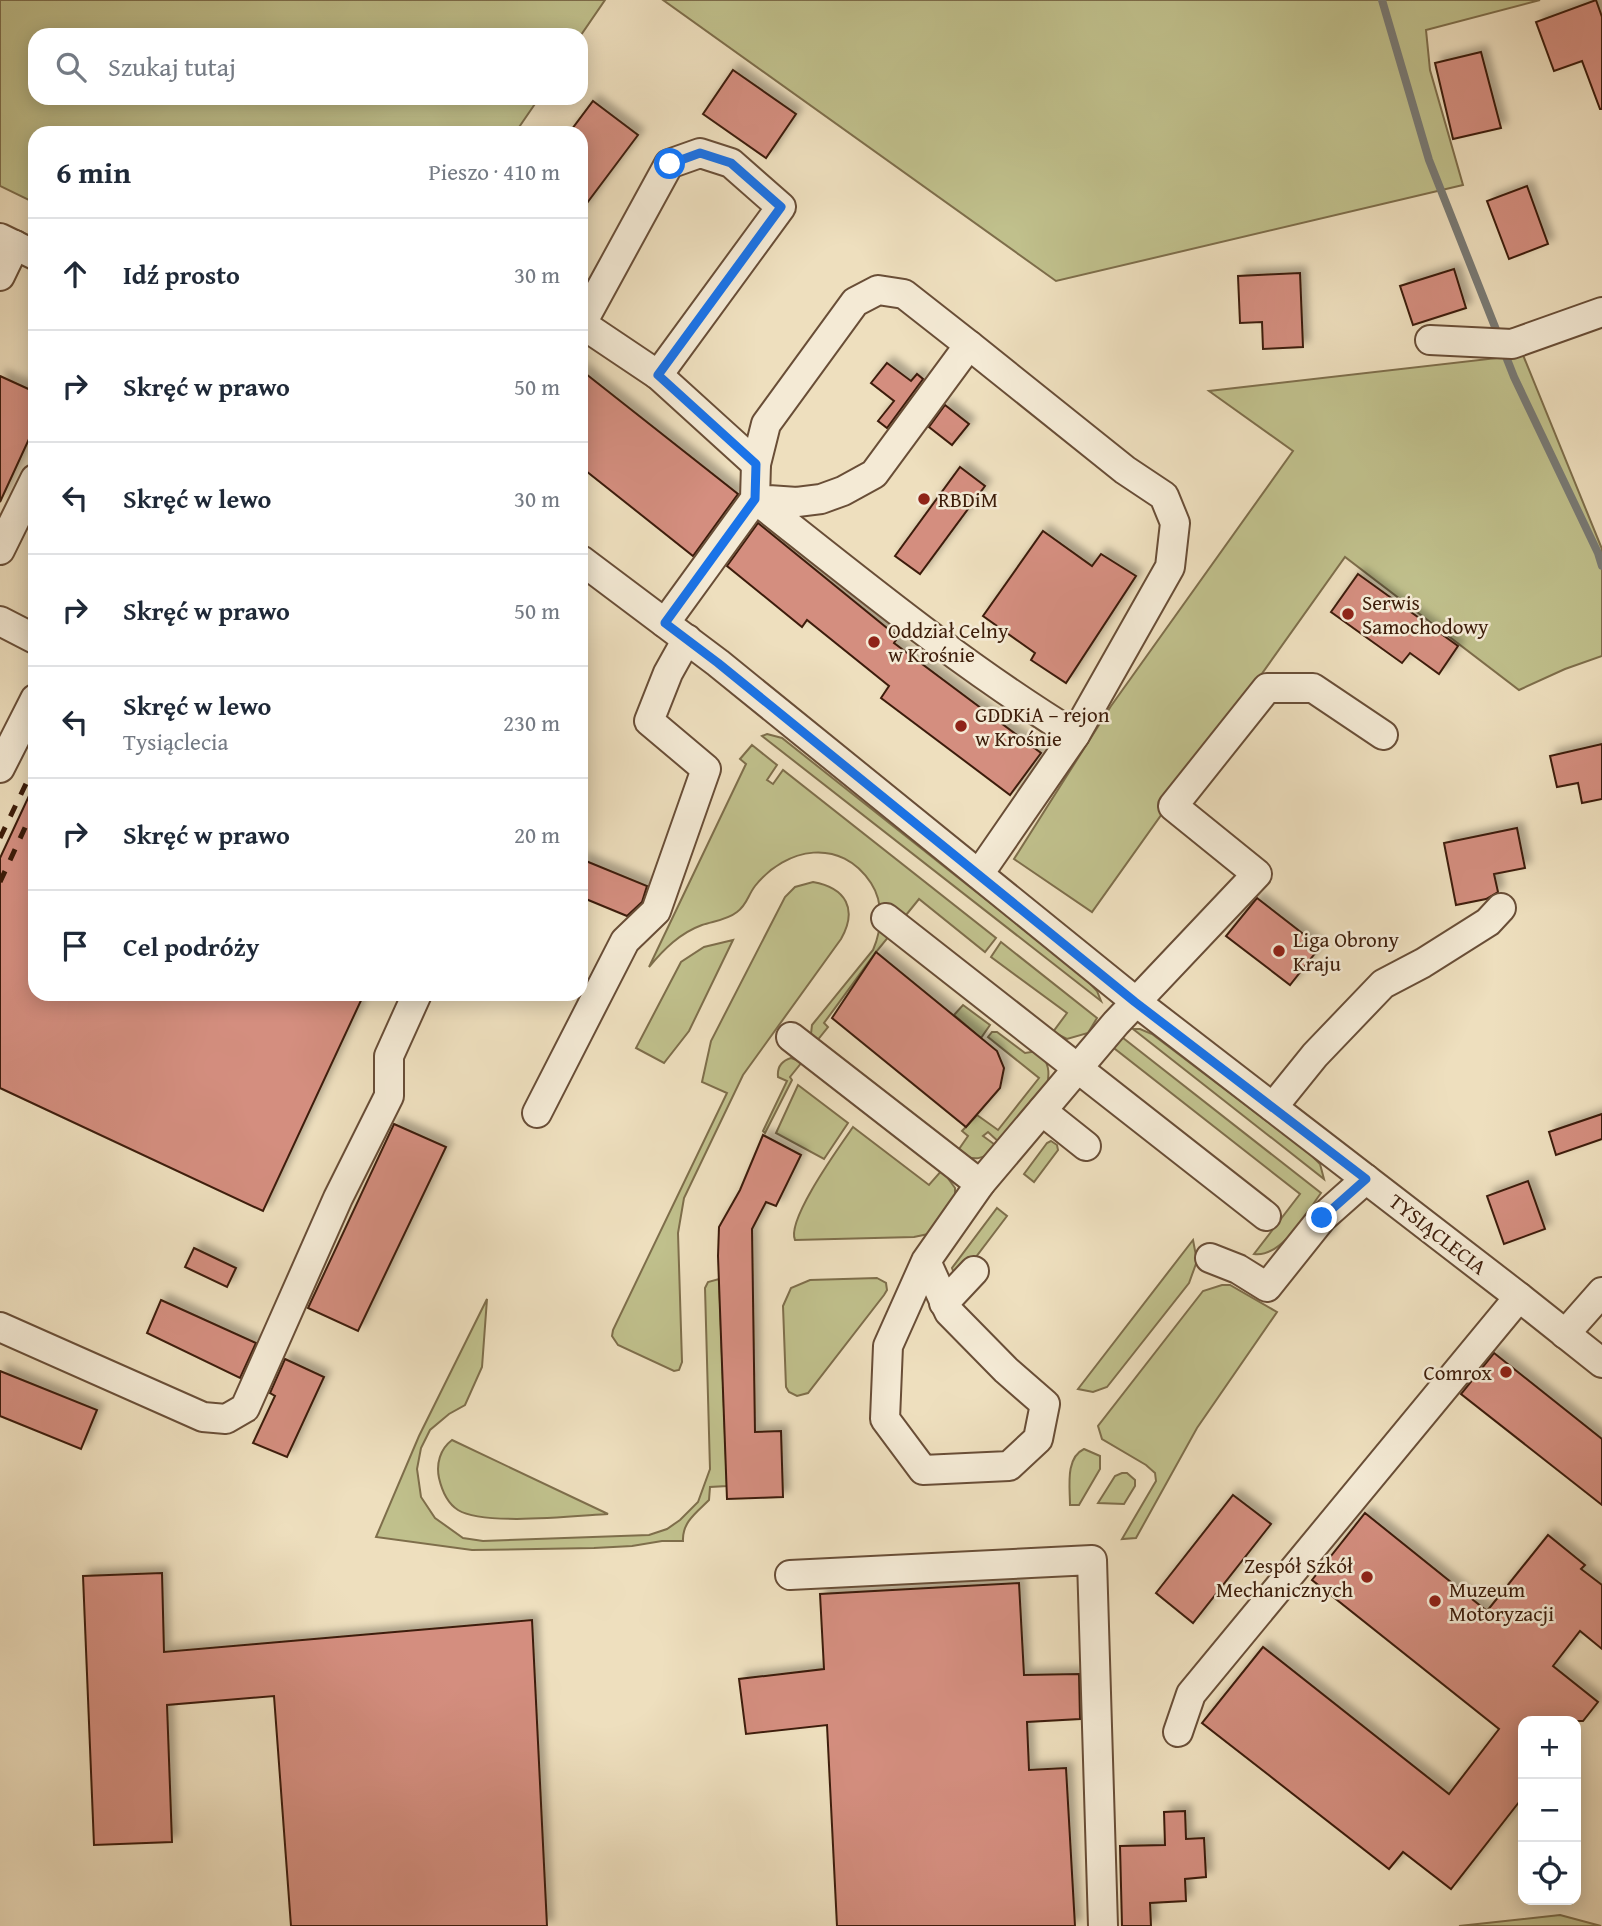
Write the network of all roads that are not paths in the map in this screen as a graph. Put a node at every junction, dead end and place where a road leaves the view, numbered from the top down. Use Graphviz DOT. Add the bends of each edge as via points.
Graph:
graph roads {
  1 [pos="17,246"];
  2 [pos="0,276"];
  3 [pos="588,311"];
  4 [pos="1602,312"];
  5 [pos="588,329"];
  6 [pos="1430,340"];
  7 [pos="969,345"];
  8 [pos="658,375"];
  9 [pos="756,464"];
  10 [pos="28,493"];
  11 [pos="755,499"];
  12 [pos="0,551"];
  13 [pos="588,565"];
  14 [pos="0,621"];
  15 [pos="676,631"];
  16 [pos="28,635"];
  17 [pos="28,713"];
  18 [pos="1074,734"];
  19 [pos="1383,734"];
  20 [pos="0,768"];
  21 [pos="979,874"];
  22 [pos="1501,908"];
  23 [pos="886,918"];
  24 [pos="414,1001"];
  25 [pos="1135,1002"];
  26 [pos="791,1037"];
  27 [pos="1079,1068"];
  28 [pos="1273,1107"];
  29 [pos="1042,1111"];
  30 [pos="537,1113"];
  31 [pos="1074,1147"];
  32 [pos="1366,1179"];
  33 [pos="979,1184"];
  34 [pos="1266,1216"];
  35 [pos="1210,1258"];
  36 [pos="926,1261"];
  37 [pos="1602,1292"];
  38 [pos="1519,1297"];
  39 [pos="0,1327"];
  40 [pos="1565,1334"];
  41 [pos="1602,1363"];
  42 [pos="790,1575"];
  43 [pos="1178,1732"];
  44 [pos="1103,1926"];
  1 -- 2 [label="street"];
  3 -- 8 [label="street" via="670,164 700,153 731,163 781,207"];
  4 -- 6 [label="street" via="1512,344"];
  5 -- 8 [label="street"];
  7 -- 9 [label="street" via="904,294 878,290 855,302 766,424"];
  7 -- 11 [label="street" via="874,474 821,499"];
  7 -- 18 [label="street" via="1164,496 1175,523 1170,567"];
  8 -- 9 [label="street"];
  9 -- 11 [label="street"];
  10 -- 12 [label="street"];
  11 -- 15 [label="street"];
  11 -- 18 [label="street" via="920,629"];
  13 -- 15 [label="street, TYSIĄCLECIA"];
  14 -- 16 [label="street"];
  15 -- 21 [label="street, TYSIĄCLECIA"];
  15 -- 30 [label="street" via="668,673 649,721 706,769 656,911 625,941"];
  17 -- 20 [label="street"];
  18 -- 21 [label="street"];
  19 -- 25 [label="street" via="1313,688 1268,688 1173,806 1257,874"];
  21 -- 25 [label="street, TYSIĄCLECIA"];
  22 -- 28 [label="street" via="1488,922 1383,984"];
  23 -- 27 [label="street"];
  24 -- 39 [label="street" via="389,1056 389,1096 338,1198 246,1408 226,1419 203,1417"];
  25 -- 27 [label="street"];
  25 -- 28 [label="street, TYSIĄCLECIA"];
  26 -- 33 [label="street"];
  27 -- 29 [label="street"];
  27 -- 34 [label="street"];
  28 -- 32 [label="street, TYSIĄCLECIA"];
  29 -- 31 [label="street"];
  29 -- 33 [label="street"];
  32 -- 35 [label="street" via="1322,1218 1267,1287"];
  32 -- 38 [label="street, TYSIĄCLECIA"];
  33 -- 36 [label="street"];
  36 -- 36 [label="street" via="888,1346 876,1355 885,1419 923,1470 1009,1466 1038,1439 1045,1404 1006,1370 963,1303"];
  37 -- 40 [label="street"];
  38 -- 40 [label="street, TYSIĄCLECIA"];
  38 -- 43 [label="street" via="1191,1694"];
  40 -- 41 [label="street, TYSIĄCLECIA"];
  42 -- 44 [label="street" via="1091,1560"];
}
